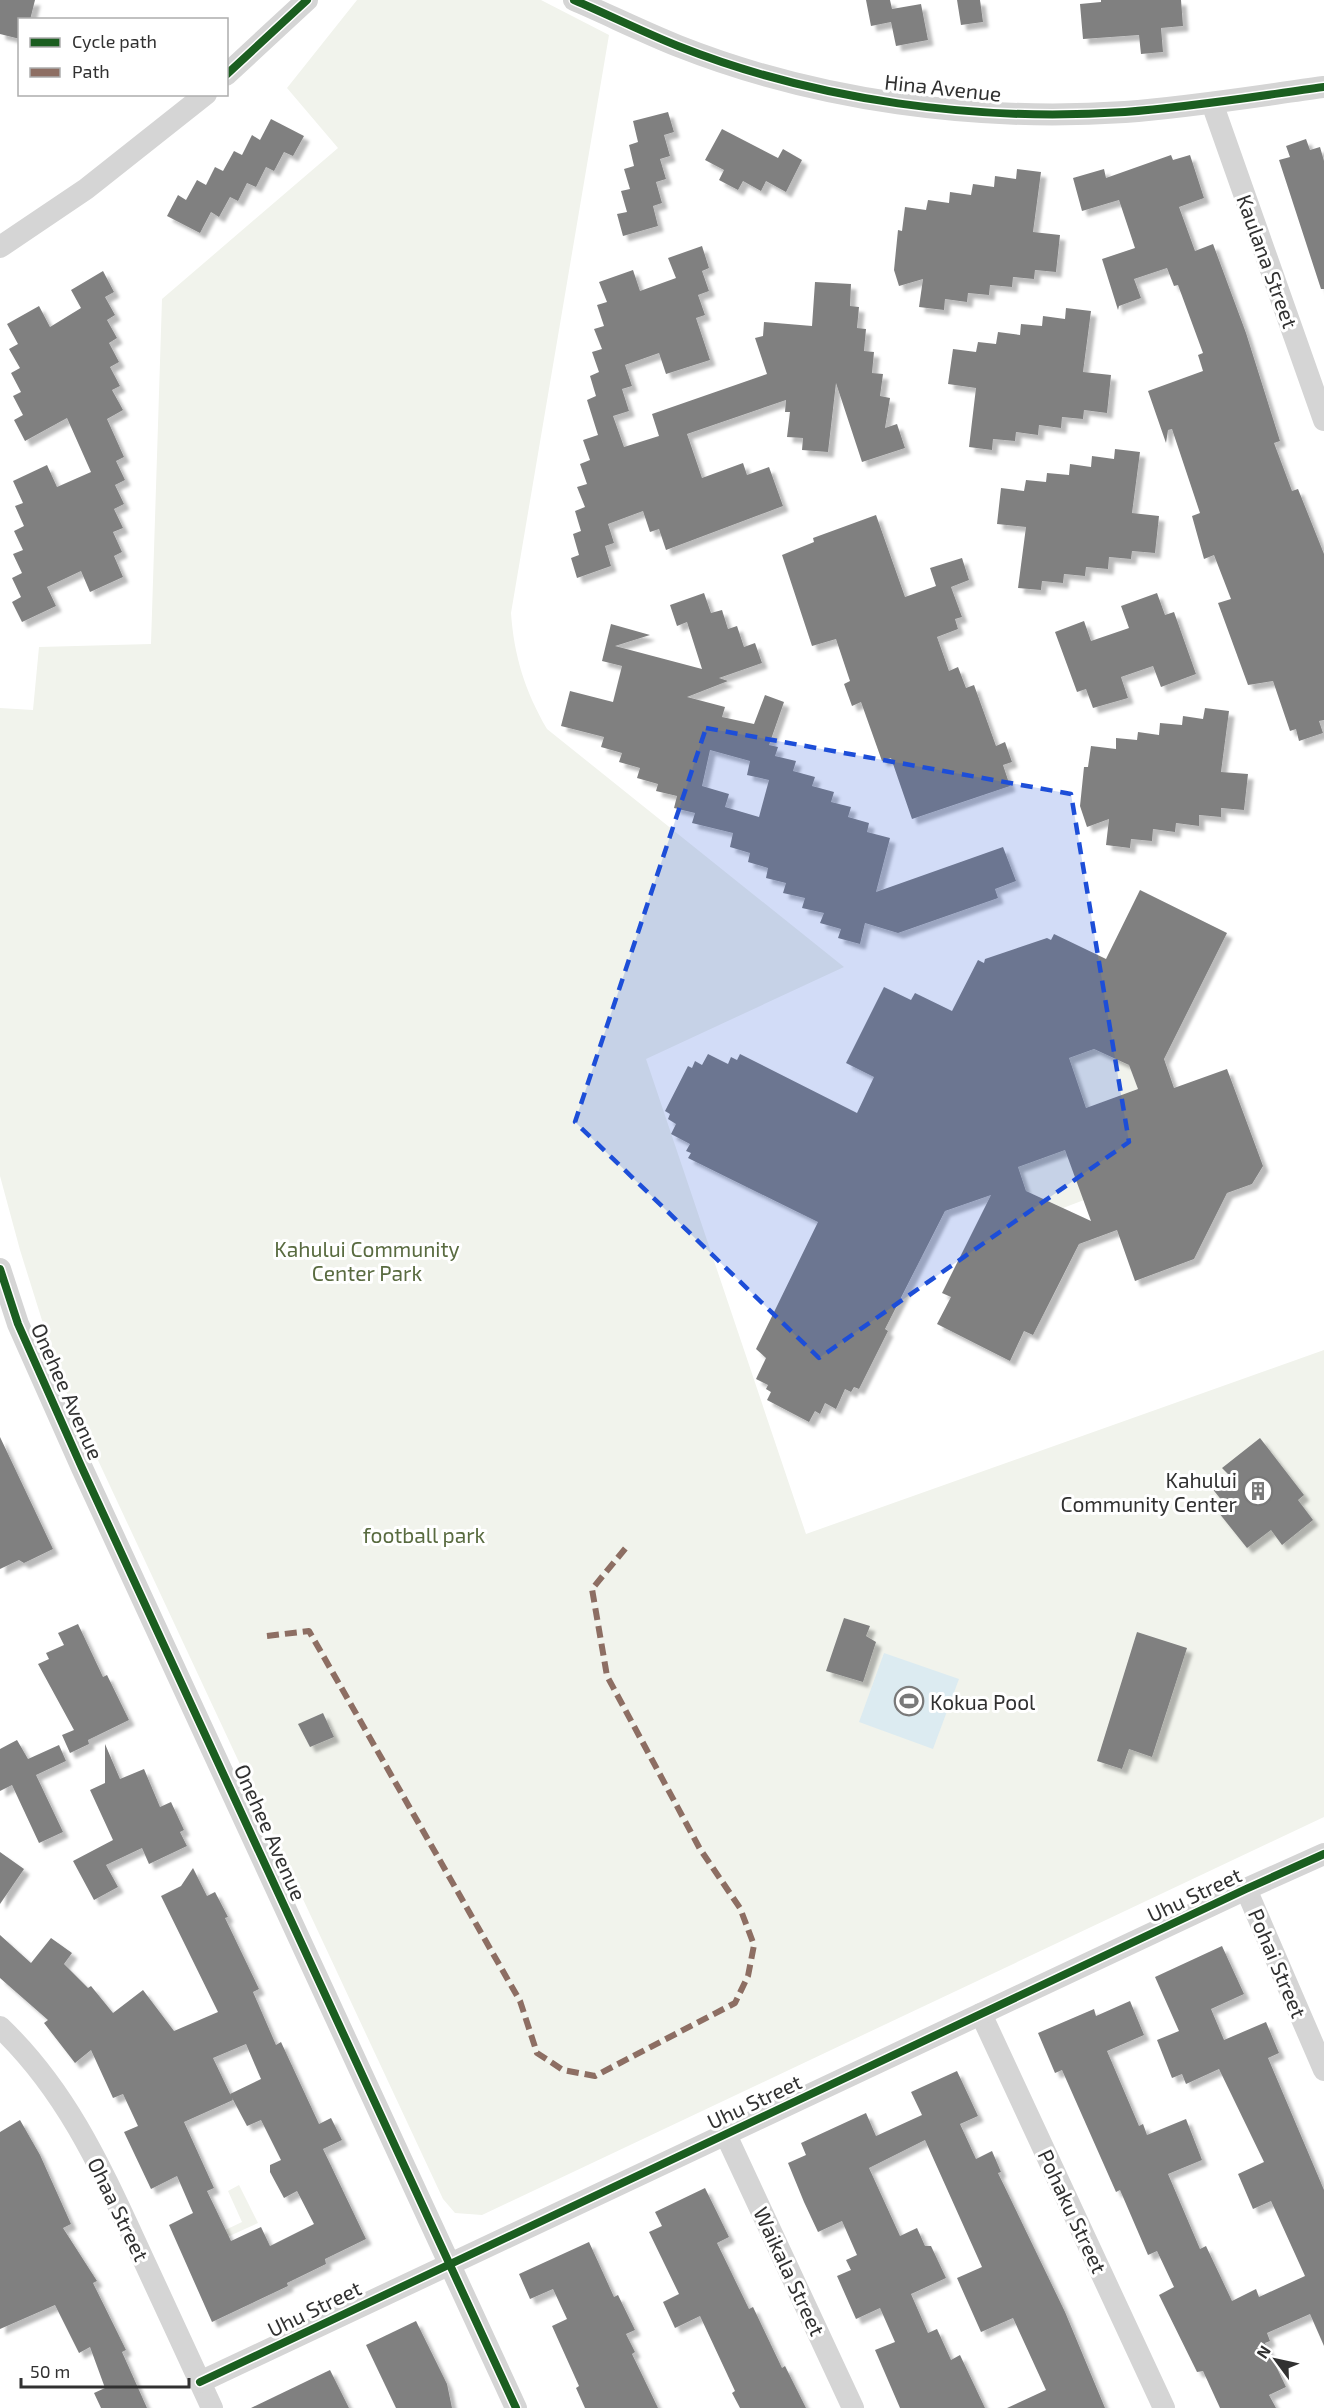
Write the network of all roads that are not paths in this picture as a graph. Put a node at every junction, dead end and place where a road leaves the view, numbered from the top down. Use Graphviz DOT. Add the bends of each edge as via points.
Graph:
graph roads {
  1 [pos="307,0"];
  2 [pos="574,0"];
  3 [pos="228,73"];
  4 [pos="1324,87"];
  5 [pos="204,96"];
  6 [pos="1212,103"];
  7 [pos="0,247"];
  8 [pos="1324,420"];
  9 [pos="0,1269"];
  10 [pos="1324,1854"];
  11 [pos="1246,1888"];
  12 [pos="981,2014"];
  13 [pos="0,2027"];
  14 [pos="1324,2070"];
  15 [pos="726,2135"];
  16 [pos="448,2263"];
  17 [pos="200,2382"];
  18 [pos="212,2408"];
  19 [pos="516,2408"];
  20 [pos="853,2408"];
  21 [pos="1164,2408"];
  1 -- 3 [label="street"];
  2 -- 6 [label="street, Hina Avenue" via="679,46 742,67 807,86 893,102 1049,113 1124,112"];
  4 -- 6 [label="street, Hina Avenue"];
  5 -- 7 [label="street" via="86,189"];
  6 -- 8 [label="street, Kaulana Street"];
  9 -- 16 [label="street, Onehee Avenue" via="18,1324 82,1468"];
  10 -- 11 [label="street, Uhu Street"];
  11 -- 12 [label="street, Uhu Street"];
  11 -- 14 [label="street, Pohai Street"];
  12 -- 15 [label="street, Uhu Street"];
  12 -- 21 [label="street, Pohaku Street"];
  13 -- 17 [label="street, Ohaa Street" via="29,2055 73,2116"];
  15 -- 16 [label="street, Uhu Street"];
  15 -- 20 [label="street, Waikala Street"];
  16 -- 17 [label="street, Uhu Street"];
  16 -- 19 [label="street, Onehee Avenue"];
  17 -- 18 [label="street, Ohaa Street"];
}
